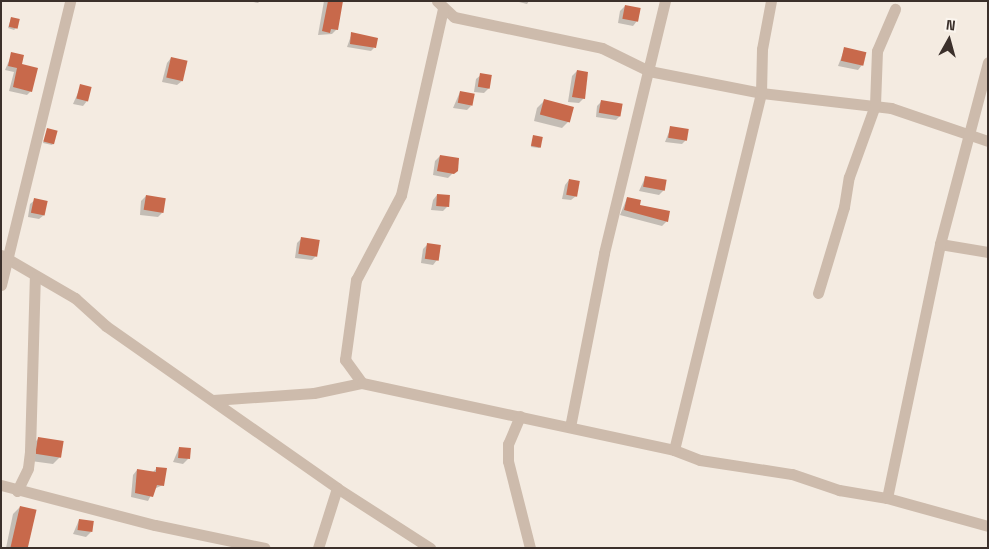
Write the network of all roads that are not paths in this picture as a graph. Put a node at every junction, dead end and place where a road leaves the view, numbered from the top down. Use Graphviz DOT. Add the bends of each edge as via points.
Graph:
graph roads {
  1 [pos="70,1"];
  2 [pos="665,1"];
  3 [pos="771,1"];
  4 [pos="440,5"];
  5 [pos="895,9"];
  6 [pos="988,62"];
  7 [pos="649,71"];
  8 [pos="761,93"];
  9 [pos="875,105"];
  10 [pos="968,137"];
  11 [pos="988,141"];
  12 [pos="940,244"];
  13 [pos="988,252"];
  14 [pos="4,257"];
  15 [pos="35,277"];
  16 [pos="1,285"];
  17 [pos="818,293"];
  18 [pos="362,383"];
  19 [pos="213,400"];
  20 [pos="520,416"];
  21 [pos="570,427"];
  22 [pos="674,450"];
  23 [pos="1,485"];
  24 [pos="337,488"];
  25 [pos="17,491"];
  26 [pos="887,498"];
  27 [pos="988,526"];
  28 [pos="265,548"];
  29 [pos="318,548"];
  30 [pos="430,548"];
  31 [pos="530,548"];
  1 -- 14 [label="street"];
  2 -- 7 [label="street"];
  3 -- 8 [label="street" via="762,49"];
  4 -- 7 [label="street" via="454,16 602,48"];
  4 -- 18 [label="street" via="401,195 356,280 345,360"];
  5 -- 9 [label="street" via="877,51"];
  6 -- 10 [label="street"];
  7 -- 8 [label="street"];
  7 -- 21 [label="street" via="604,252"];
  8 -- 9 [label="street"];
  8 -- 22 [label="street"];
  9 -- 10 [label="street"];
  9 -- 17 [label="street" via="849,176 844,207"];
  10 -- 11 [label="street"];
  10 -- 12 [label="street"];
  12 -- 13 [label="street"];
  12 -- 26 [label="street"];
  14 -- 15 [label="street"];
  14 -- 16 [label="street"];
  15 -- 19 [label="street" via="75,298 106,326"];
  15 -- 25 [label="street" via="30,451 28,468"];
  18 -- 19 [label="street" via="314,393"];
  18 -- 20 [label="street"];
  19 -- 24 [label="street"];
  20 -- 21 [label="street"];
  20 -- 31 [label="street" via="508,444 508,461"];
  21 -- 22 [label="street"];
  22 -- 26 [label="street" via="700,460 792,474 839,490"];
  23 -- 25 [label="street"];
  24 -- 29 [label="street"];
  24 -- 30 [label="street"];
  25 -- 28 [label="street"];
  26 -- 27 [label="street"];
}
